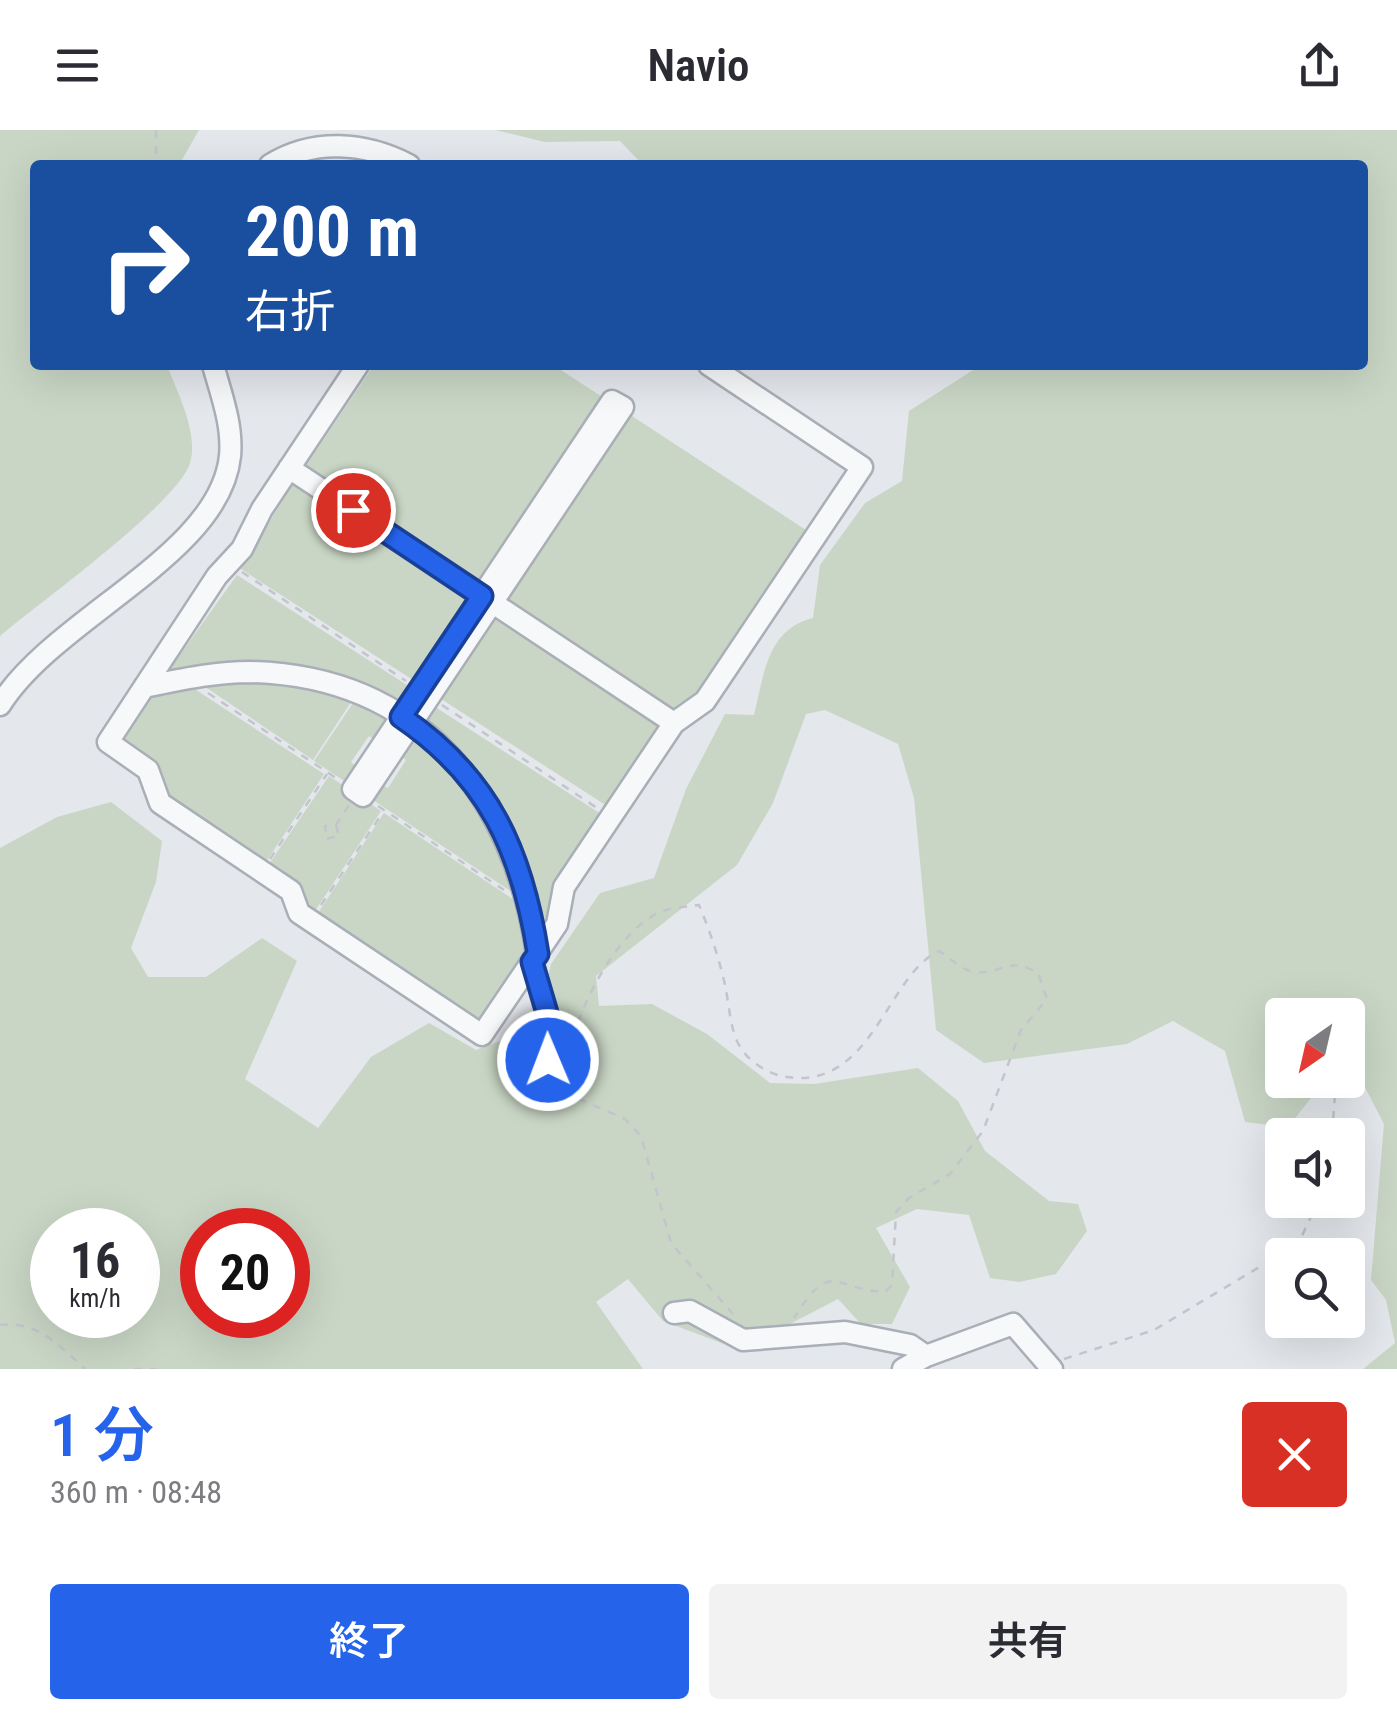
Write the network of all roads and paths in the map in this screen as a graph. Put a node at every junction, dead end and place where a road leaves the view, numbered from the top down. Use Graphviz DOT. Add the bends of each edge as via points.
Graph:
graph roads {
  1 [pos="156,130"];
  2 [pos="156,160"];
  3 [pos="280,160"];
  4 [pos="397,160"];
  5 [pos="214,370"];
  6 [pos="355,370"];
  7 [pos="716,370"];
  8 [pos="289,468"];
  9 [pos="487,599"];
  10 [pos="186,679"];
  11 [pos="144,686"];
  12 [pos="0,705"];
  13 [pos="406,720"];
  14 [pos="674,723"];
  15 [pos="328,773"];
  16 [pos="358,793"];
  17 [pos="384,810"];
  18 [pos="336,825"];
  19 [pos="262,871"];
  20 [pos="531,908"];
  21 [pos="310,920"];
  22 [pos="535,958"];
  23 [pos="566,1068"];
  24 [pos="1311,1218"];
  25 [pos="674,1313"];
  26 [pos="734,1315"];
  27 [pos="0,1325"];
  28 [pos="787,1338"];
  29 [pos="926,1356"];
  30 [pos="1050,1367"];
  31 [pos="84,1369"];
  32 [pos="134,1369"];
  33 [pos="158,1369"];
  34 [pos="904,1369"];
  1 -- 2 [label="path"];
  3 -- 4 [label="street" via="334,146 367,148"];
  5 -- 12 [label="street" via="231,452 216,502 192,534 46,650"];
  6 -- 8 [label="street"];
  7 -- 14 [label="street" via="862,467 705,701"];
  8 -- 9 [label="street"];
  8 -- 11 [label="street" via="242,549"];
  9 -- 9 [label="street" via="612,401 623,407"];
  9 -- 13 [label="street"];
  9 -- 14 [label="street"];
  10 -- 11 [label="street"];
  10 -- 13 [label="street" via="283,674 346,690"];
  10 -- 15 [label="path"];
  11 -- 19 [label="street" via="108,742 148,770 160,803"];
  13 -- 16 [label="street"];
  13 -- 20 [label="street" via="457,764 498,819"];
  14 -- 22 [label="street" via="564,887 557,924"];
  15 -- 16 [label="path"];
  15 -- 19 [label="path"];
  16 -- 17 [label="path"];
  16 -- 18 [label="path"];
  17 -- 20 [label="path"];
  17 -- 21 [label="path"];
  19 -- 21 [label="street" via="292,890 299,913"];
  20 -- 22 [label="street"];
  21 -- 22 [label="street" via="482,1036"];
  22 -- 23 [label="street" via="548,1016 548,1060"];
  23 -- 26 [label="path" via="576,1098 626,1120 641,1136 671,1242"];
  23 -- 28 [label="path" via="588,997 607,966 657,913 674,908 699,906 738,1044 769,1073 794,1078 842,1063 886,1017 925,958 939,952 968,971 1023,964 1038,973 1047,999 1021,1030 982,1131 950,1174 896,1212 892,1285 885,1292 835,1280 820,1285 797,1312"];
  24 -- 30 [label="path" via="1298,1244 1154,1330"];
  25 -- 28 [label="street" via="690,1310 743,1340"];
  27 -- 31 [label="path" via="47,1334"];
  28 -- 29 [label="street" via="846,1332 910,1345"];
  29 -- 30 [label="street" via="1013,1324"];
  29 -- 34 [label="street"];
  32 -- 33 [label="path"];
}
